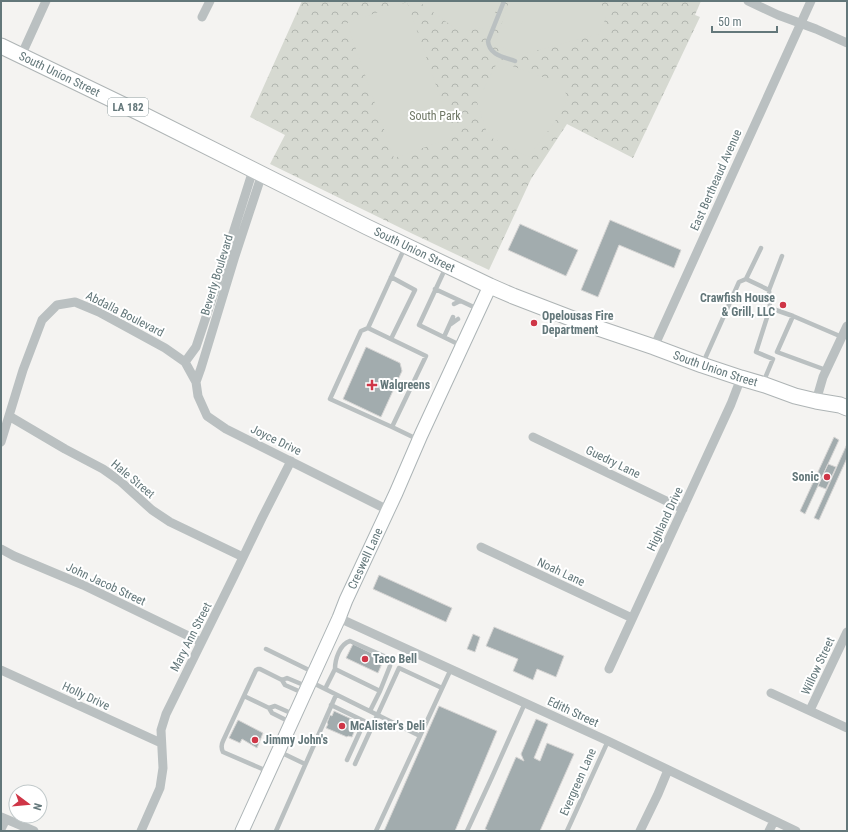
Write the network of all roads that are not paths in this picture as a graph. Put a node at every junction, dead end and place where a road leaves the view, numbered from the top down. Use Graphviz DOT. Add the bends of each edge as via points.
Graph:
graph roads {
  1 [pos="46,1"];
  2 [pos="210,1"];
  3 [pos="504,1"];
  4 [pos="748,1"];
  5 [pos="811,1"];
  6 [pos="202,17"];
  7 [pos="800,24"];
  8 [pos="847,43"];
  9 [pos="1,46"];
  10 [pos="21,56"];
  11 [pos="515,61"];
  12 [pos="258,172"];
  13 [pos="405,245"];
  14 [pos="761,248"];
  15 [pos="782,256"];
  16 [pos="447,265"];
  17 [pos="391,277"];
  18 [pos="746,279"];
  19 [pos="490,286"];
  20 [pos="435,289"];
  21 [pos="769,290"];
  22 [pos="460,301"];
  23 [pos="770,308"];
  24 [pos="479,309"];
  25 [pos="793,316"];
  26 [pos="454,317"];
  27 [pos="847,326"];
  28 [pos="368,328"];
  29 [pos="444,337"];
  30 [pos="842,337"];
  31 [pos="391,339"];
  32 [pos="462,346"];
  33 [pos="196,347"];
  34 [pos="654,347"];
  35 [pos="207,350"];
  36 [pos="777,352"];
  37 [pos="773,359"];
  38 [pos="185,362"];
  39 [pos="702,365"];
  40 [pos="826,370"];
  41 [pos="741,378"];
  42 [pos="196,382"];
  43 [pos="763,385"];
  44 [pos="816,401"];
  45 [pos="847,408"];
  46 [pos="9,416"];
  47 [pos="392,427"];
  48 [pos="533,437"];
  49 [pos="419,440"];
  50 [pos="1,442"];
  51 [pos="291,461"];
  52 [pos="683,509"];
  53 [pos="388,510"];
  54 [pos="480,547"];
  55 [pos="1,549"];
  56 [pos="243,557"];
  57 [pos="339,618"];
  58 [pos="632,618"];
  59 [pos="847,632"];
  60 [pos="201,642"];
  61 [pos="266,649"];
  62 [pos="335,669"];
  63 [pos="451,669"];
  64 [pos="608,669"];
  65 [pos="1,670"];
  66 [pos="282,680"];
  67 [pos="309,684"];
  68 [pos="442,688"];
  69 [pos="325,689"];
  70 [pos="380,691"];
  71 [pos="771,693"];
  72 [pos="336,695"];
  73 [pos="244,696"];
  74 [pos="525,703"];
  75 [pos="331,705"];
  76 [pos="269,708"];
  77 [pos="810,710"];
  78 [pos="370,711"];
  79 [pos="377,715"];
  80 [pos="293,719"];
  81 [pos="847,728"];
  82 [pos="420,736"];
  83 [pos="608,741"];
  84 [pos="161,744"];
  85 [pos="278,751"];
  86 [pos="348,760"];
  87 [pos="305,764"];
  88 [pos="355,764"];
  89 [pos="668,770"];
  90 [pos="269,772"];
  91 [pos="3,818"];
  92 [pos="774,820"];
  93 [pos="1,829"];
  94 [pos="244,830"];
  95 [pos="34,831"];
  96 [pos="141,831"];
  97 [pos="276,831"];
  98 [pos="376,831"];
  99 [pos="467,831"];
  100 [pos="567,831"];
  101 [pos="640,831"];
  102 [pos="769,831"];
  103 [pos="796,831"];
  1 -- 10 [label="street"];
  2 -- 6 [label="street"];
  3 -- 11 [label="lane" via="488,41 489,47 499,56"];
  4 -- 7 [label="street"];
  5 -- 7 [label="street, East Bertheaud Avenue"];
  7 -- 8 [label="street"];
  7 -- 34 [label="street, East Bertheaud Avenue"];
  9 -- 10 [label="main road, South Union Street / LA 182"];
  10 -- 12 [label="main road, South Union Street / LA 182"];
  12 -- 13 [label="main road, South Union Street / LA 182"];
  12 -- 33 [label="street, Beverly Boulevard"];
  12 -- 35 [label="street, Beverly Boulevard"];
  13 -- 16 [label="main road, South Union Street / LA 182"];
  13 -- 17 [label="lane"];
  14 -- 18 [label="lane"];
  15 -- 21 [label="lane"];
  16 -- 19 [label="main road, South Union Street / LA 182"];
  16 -- 20 [label="lane"];
  17 -- 28 [label="lane"];
  17 -- 31 [label="lane" via="415,290"];
  18 -- 21 [label="lane"];
  18 -- 39 [label="lane" via="739,282"];
  19 -- 24 [label="main road, Creswell Lane"];
  19 -- 34 [label="main road, South Union Street / LA 182" via="586,324"];
  20 -- 22 [label="lane"];
  20 -- 29 [label="lane" via="419,325"];
  21 -- 23 [label="lane"];
  22 -- 22 [label="lane" via="458,306"];
  22 -- 24 [label="lane"];
  23 -- 25 [label="lane"];
  23 -- 37 [label="lane" via="756,352"];
  24 -- 32 [label="main road, Creswell Lane"];
  25 -- 30 [label="lane"];
  25 -- 36 [label="lane"];
  26 -- 29 [label="lane"];
  27 -- 30 [label="street"];
  28 -- 31 [label="lane"];
  28 -- 47 [label="lane" via="361,330 330,399"];
  29 -- 32 [label="lane"];
  30 -- 40 [label="street"];
  31 -- 47 [label="lane" via="426,356"];
  32 -- 49 [label="main road, Creswell Lane"];
  33 -- 35 [label="street"];
  33 -- 38 [label="street, Beverly Boulevard"];
  34 -- 39 [label="main road, South Union Street / LA 182"];
  35 -- 42 [label="street, Beverly Boulevard"];
  36 -- 37 [label="lane"];
  36 -- 40 [label="lane"];
  37 -- 43 [label="lane"];
  38 -- 42 [label="street, Joyce Drive"];
  38 -- 46 [label="street, Abdalla Boulevard" via="165,348 99,312 75,302 57,304 42,320"];
  39 -- 41 [label="main road, South Union Street / LA 182"];
  40 -- 44 [label="street"];
  41 -- 43 [label="main road, South Union Street / LA 182"];
  41 -- 52 [label="street, Highland Drive"];
  42 -- 51 [label="street, Joyce Drive" via="198,396 206,416 226,429"];
  43 -- 44 [label="main road, South Union Street / LA 182"];
  44 -- 45 [label="main road, South Union Street / LA 182"];
  46 -- 50 [label="street, Abdalla Boulevard"];
  46 -- 56 [label="street, Hale Street" via="103,469 170,522"];
  47 -- 49 [label="lane"];
  48 -- 52 [label="street, Guedry Lane"];
  49 -- 53 [label="main road, Creswell Lane"];
  51 -- 53 [label="street, Joyce Drive"];
  51 -- 56 [label="street, Mary Ann Street"];
  52 -- 58 [label="street, Highland Drive"];
  53 -- 57 [label="main road, Creswell Lane"];
  54 -- 58 [label="street, Noah Lane"];
  55 -- 60 [label="street, John Jacob Street" via="84,585"];
  56 -- 60 [label="street, Mary Ann Street"];
  57 -- 63 [label="street, Edith Street"];
  57 -- 67 [label="main road, Creswell Lane"];
  58 -- 64 [label="street, Highland Drive"];
  59 -- 77 [label="street, Willow Street"];
  60 -- 84 [label="street, Mary Ann Street" via="166,714 161,730"];
  61 -- 67 [label="lane"];
  62 -- 69 [label="lane"];
  62 -- 70 [label="lane"];
  62 -- 70 [label="lane" via="342,648 350,641 386,657 390,666"];
  63 -- 68 [label="lane"];
  63 -- 74 [label="street, Edith Street"];
  65 -- 84 [label="street, Holly Drive"];
  66 -- 67 [label="lane" via="288,678"];
  66 -- 67 [label="lane" via="285,685"];
  66 -- 73 [label="lane" via="258,669"];
  67 -- 69 [label="lane"];
  67 -- 80 [label="main road, Creswell Lane"];
  68 -- 79 [label="lane" via="399,668"];
  68 -- 82 [label="lane"];
  69 -- 72 [label="lane"];
  70 -- 78 [label="lane"];
  71 -- 77 [label="street"];
  72 -- 75 [label="lane"];
  72 -- 78 [label="lane"];
  73 -- 76 [label="lane"];
  73 -- 90 [label="lane" via="221,748 224,752"];
  74 -- 83 [label="street, Edith Street"];
  74 -- 99 [label="lane"];
  75 -- 86 [label="lane" via="364,720"];
  75 -- 87 [label="lane"];
  76 -- 80 [label="lane" via="272,713"];
  76 -- 80 [label="lane" via="275,706"];
  77 -- 81 [label="street"];
  78 -- 79 [label="lane"];
  79 -- 82 [label="lane"];
  79 -- 88 [label="lane"];
  80 -- 85 [label="main road, Creswell Lane"];
  82 -- 98 [label="lane"];
  83 -- 89 [label="street, Edith Street"];
  83 -- 100 [label="lane, Evergreen Lane"];
  84 -- 96 [label="street, Mary Ann Street" via="163,768 160,788"];
  85 -- 87 [label="lane"];
  85 -- 90 [label="main road, Creswell Lane"];
  87 -- 97 [label="lane"];
  89 -- 92 [label="street, Edith Street"];
  89 -- 101 [label="street"];
  90 -- 94 [label="main road, Creswell Lane"];
  91 -- 93 [label="street"];
  91 -- 95 [label="street"];
  92 -- 102 [label="street"];
  92 -- 103 [label="street, Edith Street"];
}
